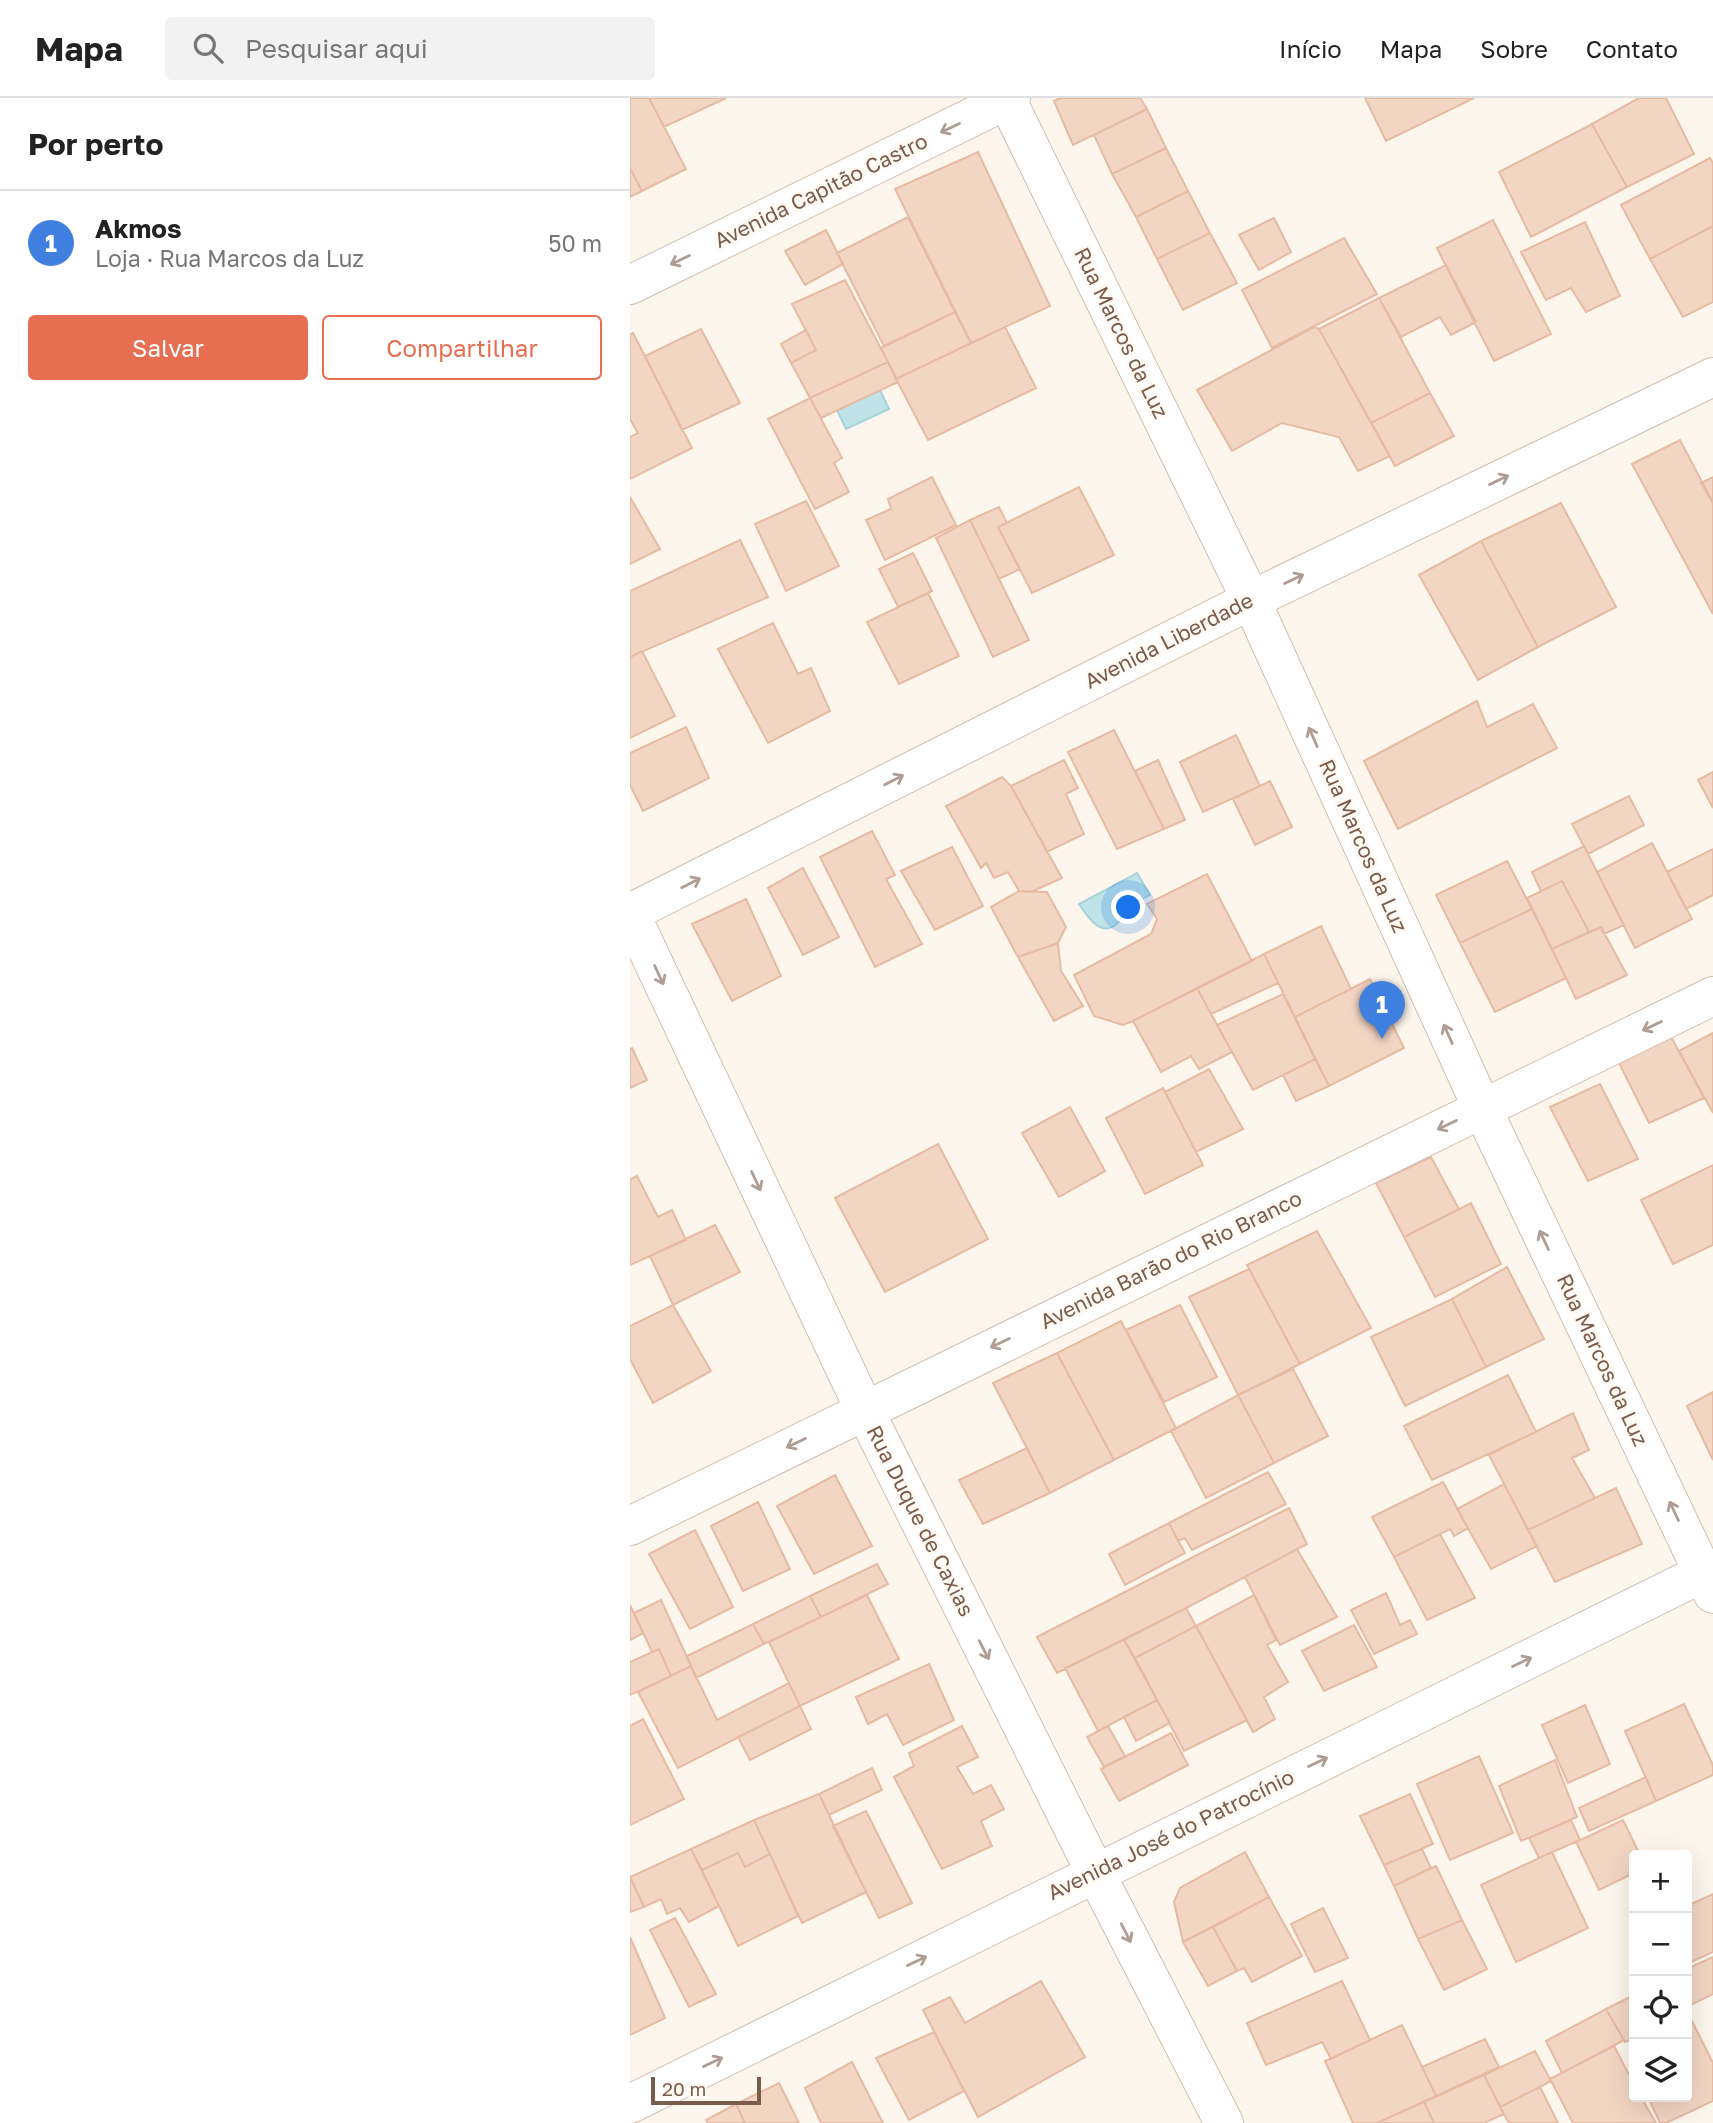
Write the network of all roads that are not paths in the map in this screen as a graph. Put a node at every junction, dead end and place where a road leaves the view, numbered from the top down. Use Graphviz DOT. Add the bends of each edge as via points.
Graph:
graph roads {
  1 [pos="1001,101"];
  2 [pos="630,285"];
  3 [pos="1713,377"];
  4 [pos="1251,600"];
  5 [pos="630,913"];
  6 [pos="1713,996"];
  7 [pos="1482,1108"];
  8 [pos="864,1409"];
  9 [pos="630,1525"];
  10 [pos="1710,1578"];
  11 [pos="1095,1872"];
  12 [pos="630,2104"];
  13 [pos="1224,2123"];
  1 -- 2 [label="street, Avenida Capitão Castro, one-way"];
  1 -- 4 [label="street, Rua Marcos da Luz"];
  4 -- 3 [label="street, Avenida Liberdade, one-way"];
  5 -- 4 [label="street, Avenida Liberdade, one-way"];
  7 -- 4 [label="street, Rua Marcos da Luz, one-way"];
  5 -- 8 [label="street, Rua Duque de Caxias, one-way"];
  6 -- 7 [label="street, Avenida Barão do Rio Branco, one-way"];
  7 -- 8 [label="street, Avenida Barão do Rio Branco, one-way"];
  10 -- 7 [label="street, Rua Marcos da Luz, one-way"];
  8 -- 9 [label="street, Avenida Barão do Rio Branco, one-way"];
  8 -- 11 [label="street, Rua Duque de Caxias, one-way"];
  11 -- 10 [label="street, Avenida José do Patrocínio, one-way"];
  12 -- 11 [label="street, Avenida José do Patrocínio, one-way"];
  11 -- 13 [label="street, Rua Duque de Caxias, one-way"];
}
